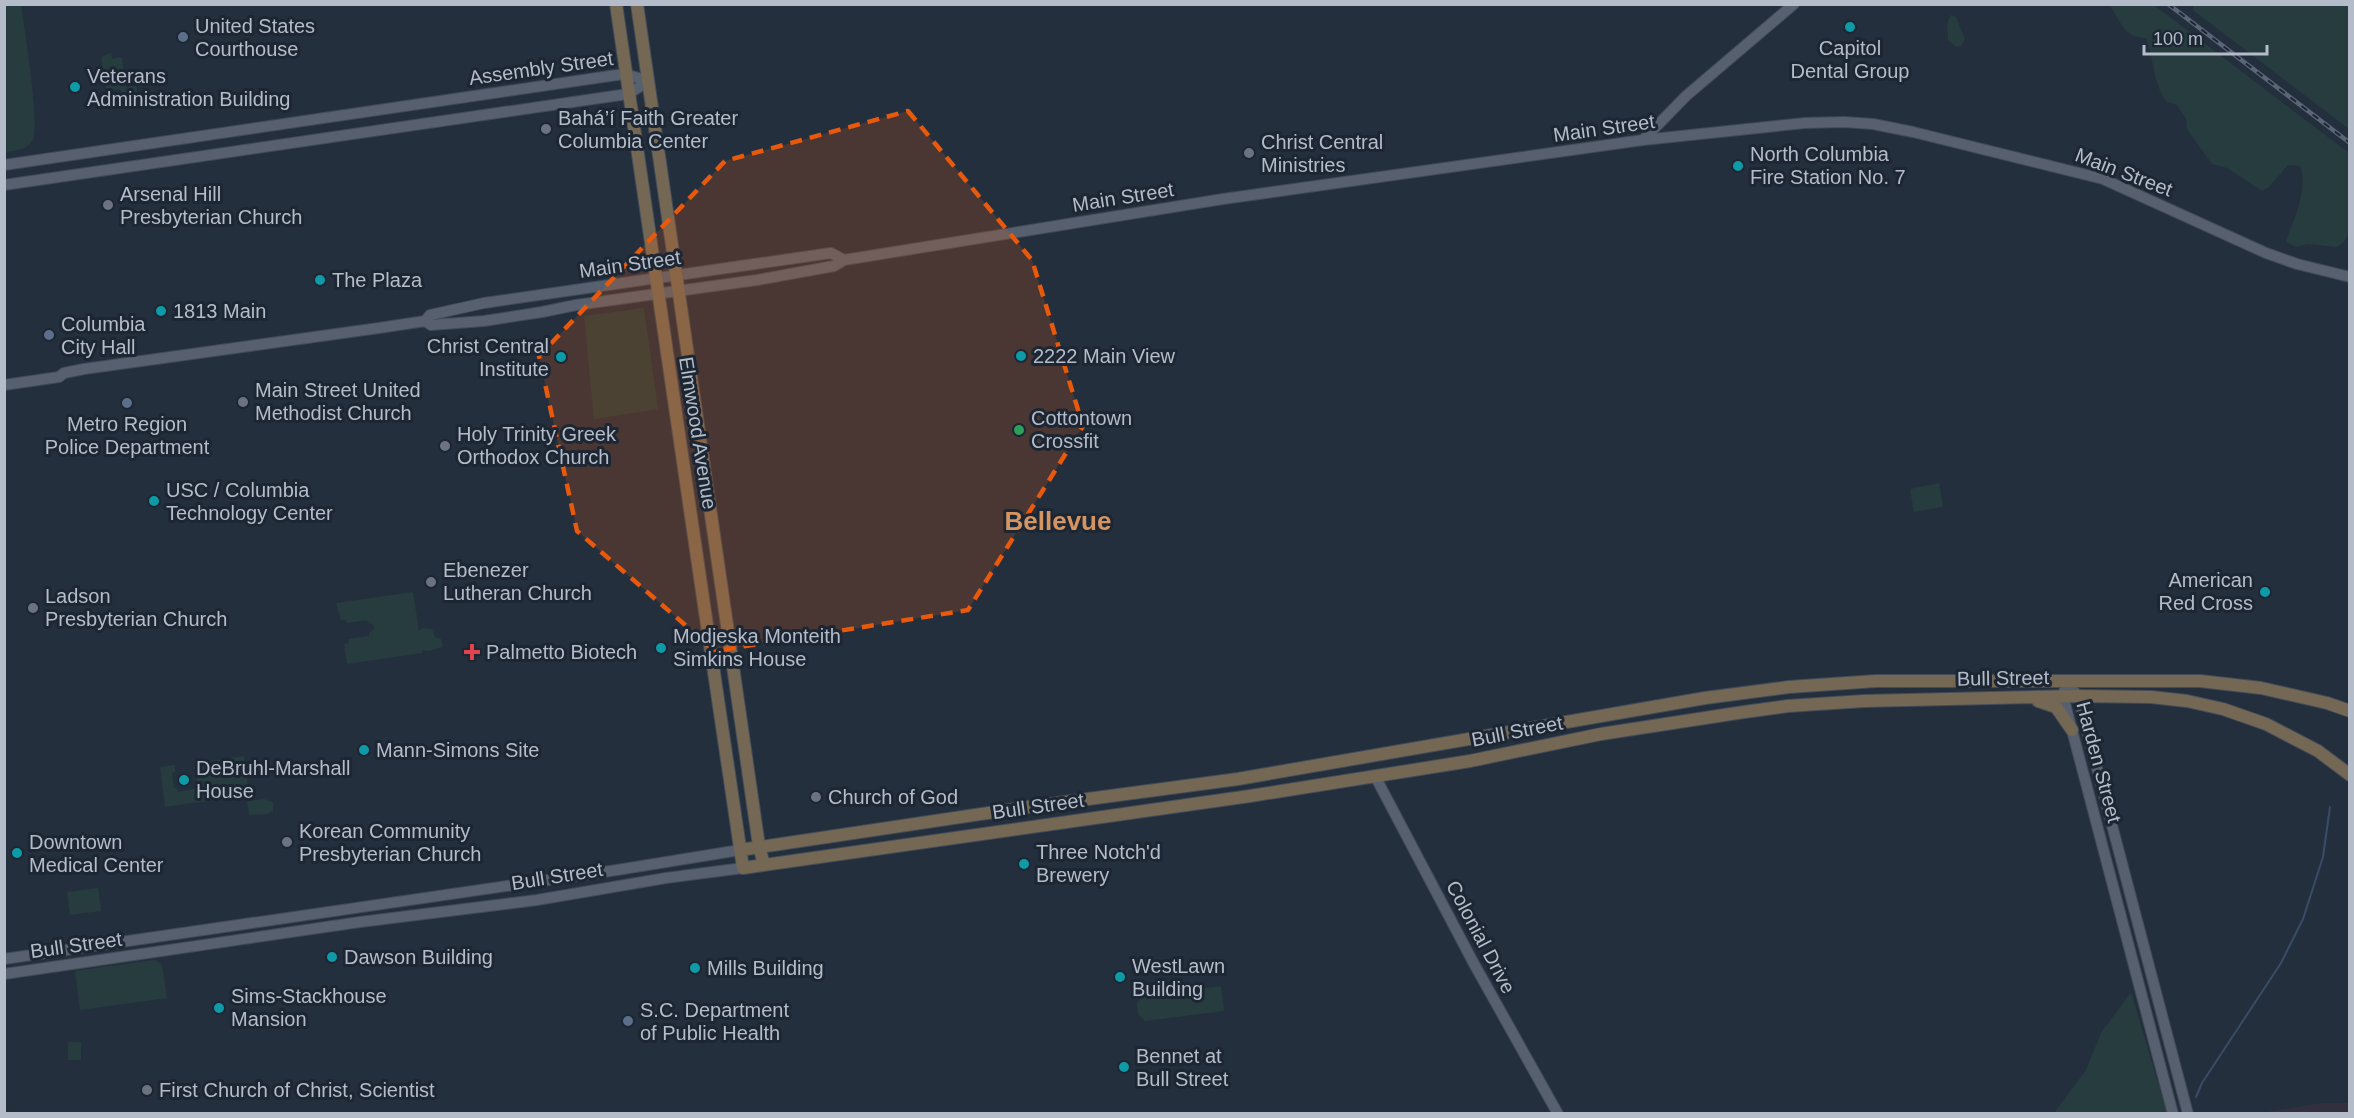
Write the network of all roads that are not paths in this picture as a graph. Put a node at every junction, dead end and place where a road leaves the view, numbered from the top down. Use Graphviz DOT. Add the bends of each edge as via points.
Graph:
graph roads {
  1 [pos="616,4"];
  2 [pos="637,4"];
  3 [pos="1794,4"];
  4 [pos="625,74"];
  5 [pos="649,81"];
  6 [pos="628,94"];
  7 [pos="1643,140"];
  8 [pos="4,165"];
  9 [pos="4,185"];
  10 [pos="844,260"];
  11 [pos="678,275"];
  12 [pos="2349,277"];
  13 [pos="654,279"];
  14 [pos="680,291"];
  15 [pos="656,294"];
  16 [pos="424,321"];
  17 [pos="64,373"];
  18 [pos="4,378"];
  19 [pos="4,385"];
  20 [pos="2066,682"];
  21 [pos="2063,696"];
  22 [pos="2078,696"];
  23 [pos="2019,697"];
  24 [pos="2349,711"];
  25 [pos="2072,730"];
  26 [pos="2349,775"];
  27 [pos="1375,776"];
  28 [pos="759,846"];
  29 [pos="740,850"];
  30 [pos="764,865"];
  31 [pos="743,868"];
  32 [pos="4,959"];
  33 [pos="4,974"];
  34 [pos="1558,1113"];
  35 [pos="2173,1113"];
  36 [pos="2188,1113"];
  1 -- 4 [label="highway, Elmwood Avenue"];
  2 -- 5 [label="highway, Elmwood Avenue"];
  3 -- 7 [label="main road" via="1686,96"];
  4 -- 5 [label="main road, Assembly Street"];
  4 -- 6 [label="highway, Elmwood Avenue"];
  4 -- 8 [label="main road, Assembly Street"];
  5 -- 6 [label="main road, Assembly Street"];
  5 -- 11 [label="highway, Elmwood Avenue"];
  6 -- 9 [label="main road, Assembly Street"];
  6 -- 13 [label="highway, Elmwood Avenue"];
  7 -- 10 [label="main road, Main Street" via="1234,198"];
  7 -- 12 [label="main road, Main Street" via="1805,123 1884,126 2103,179 2266,253"];
  10 -- 11 [label="main road, Main Street" via="831,253"];
  10 -- 14 [label="main road, Main Street" via="834,266"];
  11 -- 13 [label="main road, Main Street"];
  11 -- 14 [label="highway, Elmwood Avenue"];
  13 -- 15 [label="highway, Elmwood Avenue"];
  13 -- 16 [label="main road, Main Street" via="484,303 430,315"];
  14 -- 15 [label="main road, Main Street"];
  14 -- 28 [label="highway, Elmwood Avenue"];
  15 -- 16 [label="main road, Main Street" via="484,321"];
  15 -- 29 [label="highway, Elmwood Avenue"];
  16 -- 17 [label="main road, Main Street"];
  17 -- 18 [label="main road, Main Street" via="58,370"];
  17 -- 19 [label="main road, Main Street"];
  20 -- 21 [label="main road, Harden Street"];
  20 -- 22 [label="main road, Harden Street"];
  20 -- 24 [label="highway, Bull Street" via="2229,683"];
  20 -- 28 [label="highway, Bull Street" via="1876,681 1789,687 1238,779"];
  21 -- 22 [label="highway, Bull Street"];
  21 -- 23 [label="highway, Bull Street"];
  21 -- 25 [label="main road, Harden Street"];
  22 -- 26 [label="highway, Bull Street" via="2151,697 2202,704 2266,724 2318,751"];
  22 -- 36 [label="main road, Harden Street"];
  23 -- 25 [label="highway" via="2056,706"];
  23 -- 27 [label="highway, Bull Street" via="1788,706"];
  25 -- 35 [label="main road, Harden Street"];
  27 -- 30 [label="highway, Bull Street"];
  27 -- 34 [label="main road, Colonial Drive"];
  28 -- 29 [label="highway, Bull Street"];
  28 -- 30 [label="highway, Elmwood Avenue"];
  29 -- 31 [label="highway, Elmwood Avenue"];
  29 -- 32 [label="main road, Bull Street"];
  30 -- 31 [label="highway, Bull Street"];
  31 -- 33 [label="main road, Bull Street"];
}
